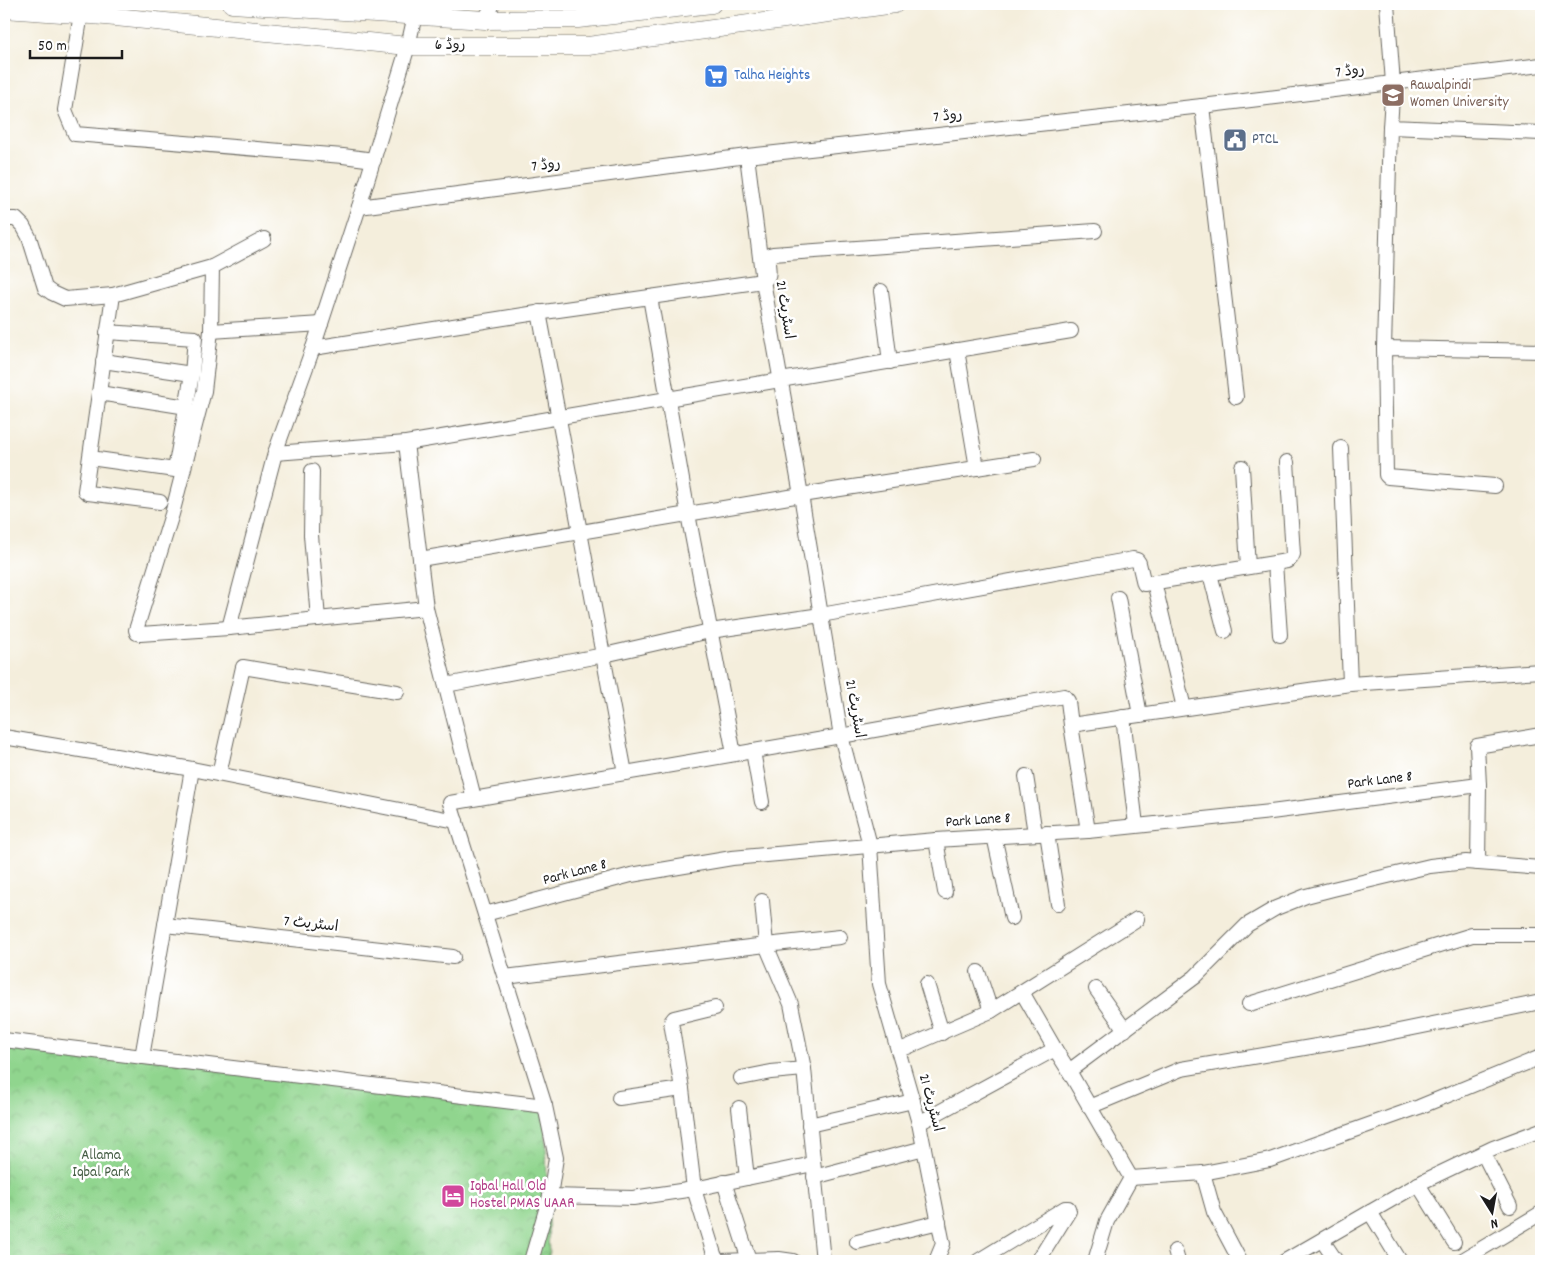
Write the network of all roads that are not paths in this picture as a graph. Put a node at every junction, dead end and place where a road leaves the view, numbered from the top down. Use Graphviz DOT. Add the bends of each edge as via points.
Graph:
graph roads {
  1 [pos="232,4"];
  2 [pos="493,4"];
  3 [pos="712,4"];
  4 [pos="895,4"];
  5 [pos="1387,4"];
  6 [pos="310,6"];
  7 [pos="376,8"];
  8 [pos="4,9"];
  9 [pos="425,12"];
  10 [pos="81,14"];
  11 [pos="485,20"];
  12 [pos="408,46"];
  13 [pos="1541,65"];
  14 [pos="1393,83"];
  15 [pos="1202,106"];
  16 [pos="1390,127"];
  17 [pos="1541,132"];
  18 [pos="747,156"];
  19 [pos="374,160"];
  20 [pos="359,207"];
  21 [pos="4,219"];
  22 [pos="1095,231"];
  23 [pos="264,239"];
  24 [pos="212,267"];
  25 [pos="763,281"];
  26 [pos="881,291"];
  27 [pos="112,295"];
  28 [pos="650,297"];
  29 [pos="539,312"];
  30 [pos="320,324"];
  31 [pos="211,331"];
  32 [pos="1071,331"];
  33 [pos="107,332"];
  34 [pos="313,348"];
  35 [pos="1384,348"];
  36 [pos="956,350"];
  37 [pos="1541,351"];
  38 [pos="103,361"];
  39 [pos="890,362"];
  40 [pos="192,374"];
  41 [pos="780,380"];
  42 [pos="99,393"];
  43 [pos="1236,396"];
  44 [pos="668,399"];
  45 [pos="187,406"];
  46 [pos="559,418"];
  47 [pos="406,443"];
  48 [pos="1341,448"];
  49 [pos="275,453"];
  50 [pos="90,458"];
  51 [pos="1034,459"];
  52 [pos="1287,462"];
  53 [pos="1242,467"];
  54 [pos="977,468"];
  55 [pos="312,471"];
  56 [pos="1495,486"];
  57 [pos="801,495"];
  58 [pos="160,502"];
  59 [pos="688,514"];
  60 [pos="581,532"];
  61 [pos="420,559"];
  62 [pos="1275,563"];
  63 [pos="1248,567"];
  64 [pos="1210,574"];
  65 [pos="1154,582"];
  66 [pos="1118,598"];
  67 [pos="426,608"];
  68 [pos="821,616"];
  69 [pos="318,619"];
  70 [pos="229,628"];
  71 [pos="710,631"];
  72 [pos="1225,631"];
  73 [pos="1280,635"];
  74 [pos="604,655"];
  75 [pos="1541,671"];
  76 [pos="1350,684"];
  77 [pos="446,685"];
  78 [pos="397,692"];
  79 [pos="1184,708"];
  80 [pos="1140,714"];
  81 [pos="1123,717"];
  82 [pos="1071,726"];
  83 [pos="1541,735"];
  84 [pos="841,736"];
  85 [pos="4,737"];
  86 [pos="753,751"];
  87 [pos="734,754"];
  88 [pos="192,769"];
  89 [pos="625,773"];
  90 [pos="220,774"];
  91 [pos="1026,776"];
  92 [pos="1479,785"];
  93 [pos="474,798"];
  94 [pos="762,802"];
  95 [pos="456,820"];
  96 [pos="1136,825"];
  97 [pos="1088,831"];
  98 [pos="1041,833"];
  99 [pos="994,836"];
  100 [pos="936,840"];
  101 [pos="870,845"];
  102 [pos="1478,863"];
  103 [pos="1541,868"];
  104 [pos="946,892"];
  105 [pos="762,901"];
  106 [pos="1058,904"];
  107 [pos="485,914"];
  108 [pos="1012,918"];
  109 [pos="1137,919"];
  110 [pos="165,925"];
  111 [pos="1541,935"];
  112 [pos="840,937"];
  113 [pos="766,945"];
  114 [pos="453,957"];
  115 [pos="978,972"];
  116 [pos="505,977"];
  117 [pos="927,984"];
  118 [pos="1096,989"];
  119 [pos="1022,992"];
  120 [pos="1541,1002"];
  121 [pos="1249,1004"];
  122 [pos="715,1008"];
  123 [pos="991,1011"];
  124 [pos="1125,1030"];
  125 [pos="942,1034"];
  126 [pos="4,1040"];
  127 [pos="1055,1049"];
  128 [pos="898,1051"];
  129 [pos="142,1057"];
  130 [pos="1541,1057"];
  131 [pos="804,1069"];
  132 [pos="1069,1071"];
  133 [pos="741,1078"];
  134 [pos="682,1089"];
  135 [pos="619,1098"];
  136 [pos="914,1101"];
  137 [pos="545,1106"];
  138 [pos="1089,1107"];
  139 [pos="739,1108"];
  140 [pos="919,1123"];
  141 [pos="809,1125"];
  142 [pos="1541,1130"];
  143 [pos="924,1148"];
  144 [pos="1484,1153"];
  145 [pos="814,1171"];
  146 [pos="1203,1173"];
  147 [pos="747,1178"];
  148 [pos="1131,1178"];
  149 [pos="724,1182"];
  150 [pos="1418,1184"];
  151 [pos="694,1188"];
  152 [pos="550,1196"];
  153 [pos="1510,1206"];
  154 [pos="1370,1212"];
  155 [pos="1541,1213"];
  156 [pos="939,1222"];
  157 [pos="1322,1240"];
  158 [pos="857,1242"];
  159 [pos="1454,1242"];
  160 [pos="716,1260"];
  161 [pos="755,1260"];
  162 [pos="531,1261"];
  163 [pos="793,1261"];
  164 [pos="823,1261"];
  165 [pos="936,1261"];
  166 [pos="978,1261"];
  167 [pos="1038,1261"];
  168 [pos="1096,1261"];
  169 [pos="1240,1261"];
  170 [pos="1285,1261"];
  171 [pos="1336,1261"];
  172 [pos="1400,1261"];
  173 [pos="1461,1261"];
  1 -- 6 [label="main road, روڈ 6"];
  2 -- 11 [label="street"];
  3 -- 11 [label="main road, روڈ 6" via="578,19"];
  4 -- 12 [label="main road, روڈ 6" via="588,46"];
  5 -- 14 [label="street"];
  6 -- 7 [label="main road, روڈ 6"];
  7 -- 9 [label="main road, روڈ 6"];
  8 -- 10 [label="main road, روڈ 6"];
  9 -- 11 [label="main road, روڈ 6"];
  9 -- 12 [label="street"];
  10 -- 12 [label="main road, روڈ 6"];
  10 -- 19 [label="street" via="65,110 75,134"];
  12 -- 19 [label="street"];
  13 -- 14 [label="street, روڈ 7"];
  14 -- 15 [label="street, روڈ 7"];
  14 -- 16 [label="street"];
  15 -- 18 [label="street, روڈ 7"];
  15 -- 43 [label="street"];
  16 -- 17 [label="street"];
  16 -- 35 [label="street"];
  18 -- 20 [label="street, روڈ 7"];
  18 -- 25 [label="street, اسٹریٹ 21"];
  19 -- 20 [label="street"];
  20 -- 30 [label="street"];
  21 -- 27 [label="street" via="16,219 24,226 45,288 52,293 65,299"];
  22 -- 25 [label="street" via="773,254 767,259 769,276"];
  23 -- 24 [label="street"];
  24 -- 27 [label="street"];
  24 -- 31 [label="street"];
  25 -- 28 [label="street"];
  25 -- 41 [label="street, اسٹریٹ 21"];
  26 -- 39 [label="street"];
  27 -- 33 [label="street"];
  28 -- 29 [label="street"];
  28 -- 44 [label="street"];
  29 -- 34 [label="street"];
  29 -- 46 [label="street"];
  30 -- 31 [label="street"];
  30 -- 34 [label="street"];
  31 -- 70 [label="street" via="204,391 172,514 136,630 140,634"];
  32 -- 36 [label="street"];
  33 -- 38 [label="street"];
  33 -- 40 [label="street" via="195,338"];
  34 -- 49 [label="street"];
  35 -- 37 [label="street"];
  35 -- 56 [label="street" via="1386,475"];
  36 -- 39 [label="street"];
  36 -- 54 [label="street"];
  38 -- 40 [label="street"];
  38 -- 42 [label="street"];
  39 -- 41 [label="street"];
  40 -- 45 [label="street"];
  41 -- 44 [label="street"];
  41 -- 57 [label="street, اسٹریٹ 21"];
  42 -- 45 [label="street"];
  42 -- 50 [label="street"];
  44 -- 46 [label="street"];
  44 -- 59 [label="street"];
  45 -- 50 [label="street" via="175,470"];
  46 -- 47 [label="street"];
  46 -- 60 [label="street"];
  47 -- 49 [label="street"];
  47 -- 61 [label="street"];
  48 -- 76 [label="street"];
  49 -- 70 [label="street"];
  50 -- 58 [label="street" via="85,491 88,493"];
  51 -- 54 [label="street"];
  52 -- 62 [label="street" via="1293,554 1287,561"];
  53 -- 63 [label="street"];
  54 -- 57 [label="street"];
  55 -- 69 [label="street" via="311,534"];
  57 -- 59 [label="street"];
  57 -- 68 [label="street, اسٹریٹ 21"];
  59 -- 60 [label="street"];
  59 -- 71 [label="street"];
  60 -- 61 [label="street"];
  60 -- 74 [label="street"];
  61 -- 67 [label="street"];
  62 -- 63 [label="street"];
  62 -- 73 [label="street"];
  63 -- 64 [label="street"];
  64 -- 65 [label="street"];
  64 -- 72 [label="street"];
  65 -- 68 [label="street" via="1144,584 1139,562 1134,559"];
  65 -- 79 [label="street"];
  66 -- 80 [label="street"];
  67 -- 69 [label="street"];
  67 -- 77 [label="street"];
  68 -- 71 [label="street"];
  68 -- 84 [label="street, اسٹریٹ 21"];
  69 -- 70 [label="street"];
  71 -- 74 [label="street"];
  71 -- 87 [label="street"];
  74 -- 77 [label="street"];
  74 -- 89 [label="street"];
  75 -- 76 [label="street"];
  76 -- 79 [label="street"];
  77 -- 93 [label="street"];
  78 -- 90 [label="street" via="244,667"];
  79 -- 80 [label="street"];
  80 -- 81 [label="street"];
  81 -- 82 [label="street"];
  81 -- 96 [label="street"];
  82 -- 84 [label="street" via="1068,701 1064,696"];
  82 -- 97 [label="street"];
  83 -- 92 [label="street" via="1479,744"];
  84 -- 86 [label="street"];
  84 -- 101 [label="street, اسٹریٹ 21"];
  85 -- 88 [label="street"];
  86 -- 87 [label="street"];
  86 -- 94 [label="street"];
  87 -- 89 [label="street"];
  88 -- 90 [label="street"];
  88 -- 110 [label="street"];
  89 -- 93 [label="street"];
  90 -- 95 [label="street"];
  91 -- 98 [label="street"];
  92 -- 96 [label="street, Park Lane 8" via="1271,812"];
  92 -- 102 [label="street"];
  93 -- 95 [label="street" via="450,803"];
  95 -- 107 [label="street"];
  96 -- 97 [label="street, Park Lane 8"];
  97 -- 98 [label="street, Park Lane 8"];
  98 -- 99 [label="street, Park Lane 8"];
  98 -- 106 [label="street"];
  99 -- 100 [label="street, Park Lane 8"];
  99 -- 108 [label="street"];
  100 -- 101 [label="street, Park Lane 8"];
  100 -- 104 [label="street"];
  101 -- 107 [label="street, Park Lane 8" via="732,858 631,875"];
  101 -- 128 [label="street, اسٹریٹ 21" via="879,984"];
  102 -- 103 [label="street"];
  102 -- 124 [label="street" via="1430,866 1306,896 1276,908 1247,925 1195,977"];
  105 -- 113 [label="street"];
  107 -- 116 [label="street"];
  109 -- 119 [label="street"];
  110 -- 114 [label="street, اسٹریٹ 7"];
  110 -- 129 [label="street"];
  111 -- 121 [label="street" via="1472,934"];
  112 -- 113 [label="street"];
  113 -- 116 [label="street"];
  113 -- 131 [label="street" via="791,1004"];
  115 -- 123 [label="street"];
  116 -- 137 [label="street"];
  117 -- 125 [label="street"];
  118 -- 124 [label="street"];
  119 -- 123 [label="street"];
  119 -- 127 [label="street"];
  120 -- 138 [label="street" via="1364,1038 1181,1069"];
  122 -- 134 [label="street" via="671,1019"];
  123 -- 125 [label="street"];
  124 -- 132 [label="street"];
  125 -- 128 [label="street"];
  126 -- 129 [label="street"];
  127 -- 132 [label="street"];
  127 -- 140 [label="street"];
  128 -- 136 [label="street, اسٹریٹ 21"];
  129 -- 137 [label="street"];
  130 -- 146 [label="street" via="1419,1107 1270,1160"];
  131 -- 133 [label="street"];
  131 -- 141 [label="street"];
  132 -- 138 [label="street"];
  134 -- 135 [label="street"];
  134 -- 151 [label="street"];
  136 -- 140 [label="street, اسٹریٹ 21"];
  136 -- 141 [label="street"];
  137 -- 152 [label="street" via="556,1158"];
  138 -- 148 [label="street"];
  139 -- 147 [label="street"];
  140 -- 143 [label="street, اسٹریٹ 21"];
  141 -- 145 [label="street"];
  142 -- 144 [label="street"];
  143 -- 145 [label="street"];
  143 -- 156 [label="street, اسٹریٹ 21"];
  144 -- 150 [label="street"];
  144 -- 153 [label="street"];
  145 -- 147 [label="street"];
  145 -- 164 [label="street"];
  146 -- 148 [label="street"];
  146 -- 169 [label="street" via="1214,1212"];
  147 -- 149 [label="street"];
  148 -- 168 [label="street" via="1107,1221"];
  149 -- 151 [label="street"];
  149 -- 161 [label="street"];
  150 -- 154 [label="street"];
  150 -- 159 [label="street"];
  151 -- 152 [label="street" via="633,1198"];
  151 -- 160 [label="street"];
  152 -- 162 [label="street"];
  154 -- 157 [label="street"];
  154 -- 172 [label="street"];
  155 -- 173 [label="street"];
  156 -- 158 [label="street"];
  156 -- 165 [label="street, اسٹریٹ 21" via="943,1244"];
  157 -- 170 [label="street"];
  157 -- 171 [label="street"];
  160 -- 161 [label="street"];
  161 -- 163 [label="street"];
  166 -- 167 [label="street" via="1068,1208"];
}
